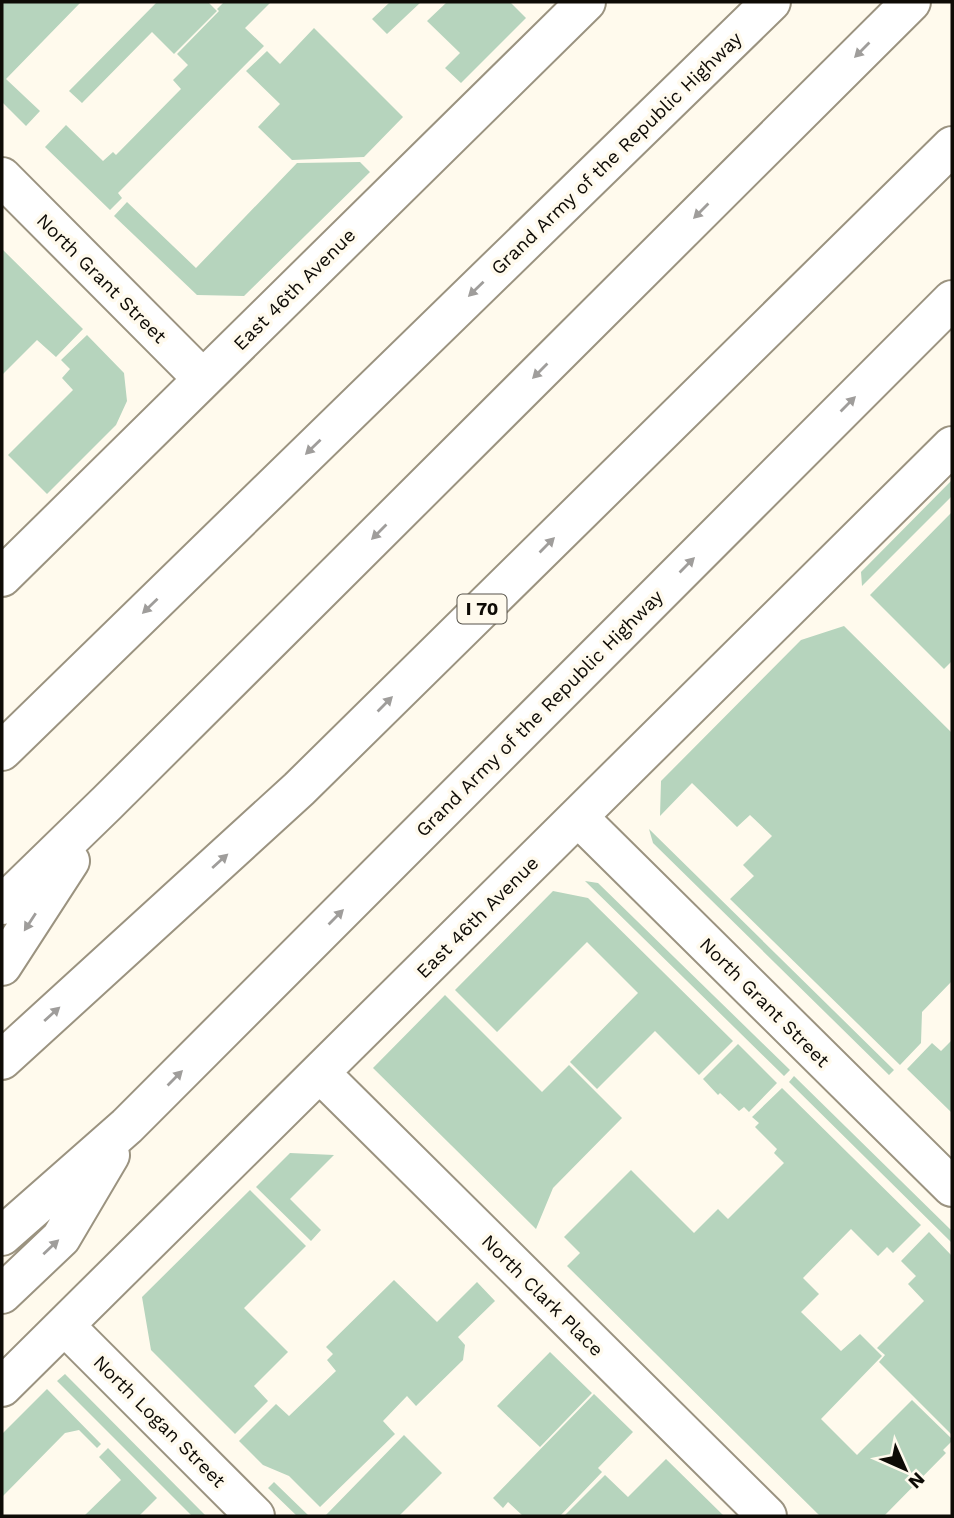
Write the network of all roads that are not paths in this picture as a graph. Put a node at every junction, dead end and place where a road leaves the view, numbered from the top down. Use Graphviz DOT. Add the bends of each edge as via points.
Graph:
graph roads {
  1 [pos="586,2"];
  2 [pos="771,2"];
  3 [pos="911,2"];
  4 [pos="952,146"];
  5 [pos="2,177"];
  6 [pos="952,300"];
  7 [pos="203,379"];
  8 [pos="952,446"];
  9 [pos="2,577"];
  10 [pos="4,748"];
  11 [pos="107,803"];
  12 [pos="578,817"];
  13 [pos="2,905"];
  14 [pos="2,966"];
  15 [pos="2,1060"];
  16 [pos="320,1073"];
  17 [pos="127,1126"];
  18 [pos="952,1187"];
  19 [pos="2,1236"];
  20 [pos="2,1294"];
  21 [pos="65,1326"];
  22 [pos="2,1387"];
  23 [pos="255,1516"];
  24 [pos="767,1516"];
  1 -- 7 [label="main road, East 46th Avenue"];
  2 -- 10 [label="main road, Grand Army of the Republic Highway, one-way"];
  3 -- 11 [label="main road, one-way"];
  15 -- 4 [label="main road, I 70, one-way" via="299,789"];
  5 -- 7 [label="main road, North Grant Street"];
  17 -- 6 [label="main road, Grand Army of the Republic Highway, one-way"];
  7 -- 9 [label="main road, East 46th Avenue"];
  8 -- 12 [label="main road, East 46th Avenue"];
  11 -- 13 [label="main road"];
  11 -- 14 [label="main road, one-way"];
  12 -- 16 [label="main road, East 46th Avenue"];
  12 -- 18 [label="main road, North Grant Street"];
  16 -- 21 [label="main road, East 46th Avenue"];
  16 -- 24 [label="main road, North Clark Place"];
  17 -- 19 [label="main road"];
  20 -- 17 [label="main road, one-way" via="61,1238"];
  21 -- 22 [label="main road, East 46th Avenue"];
  21 -- 23 [label="main road, North Logan Street"];
}
